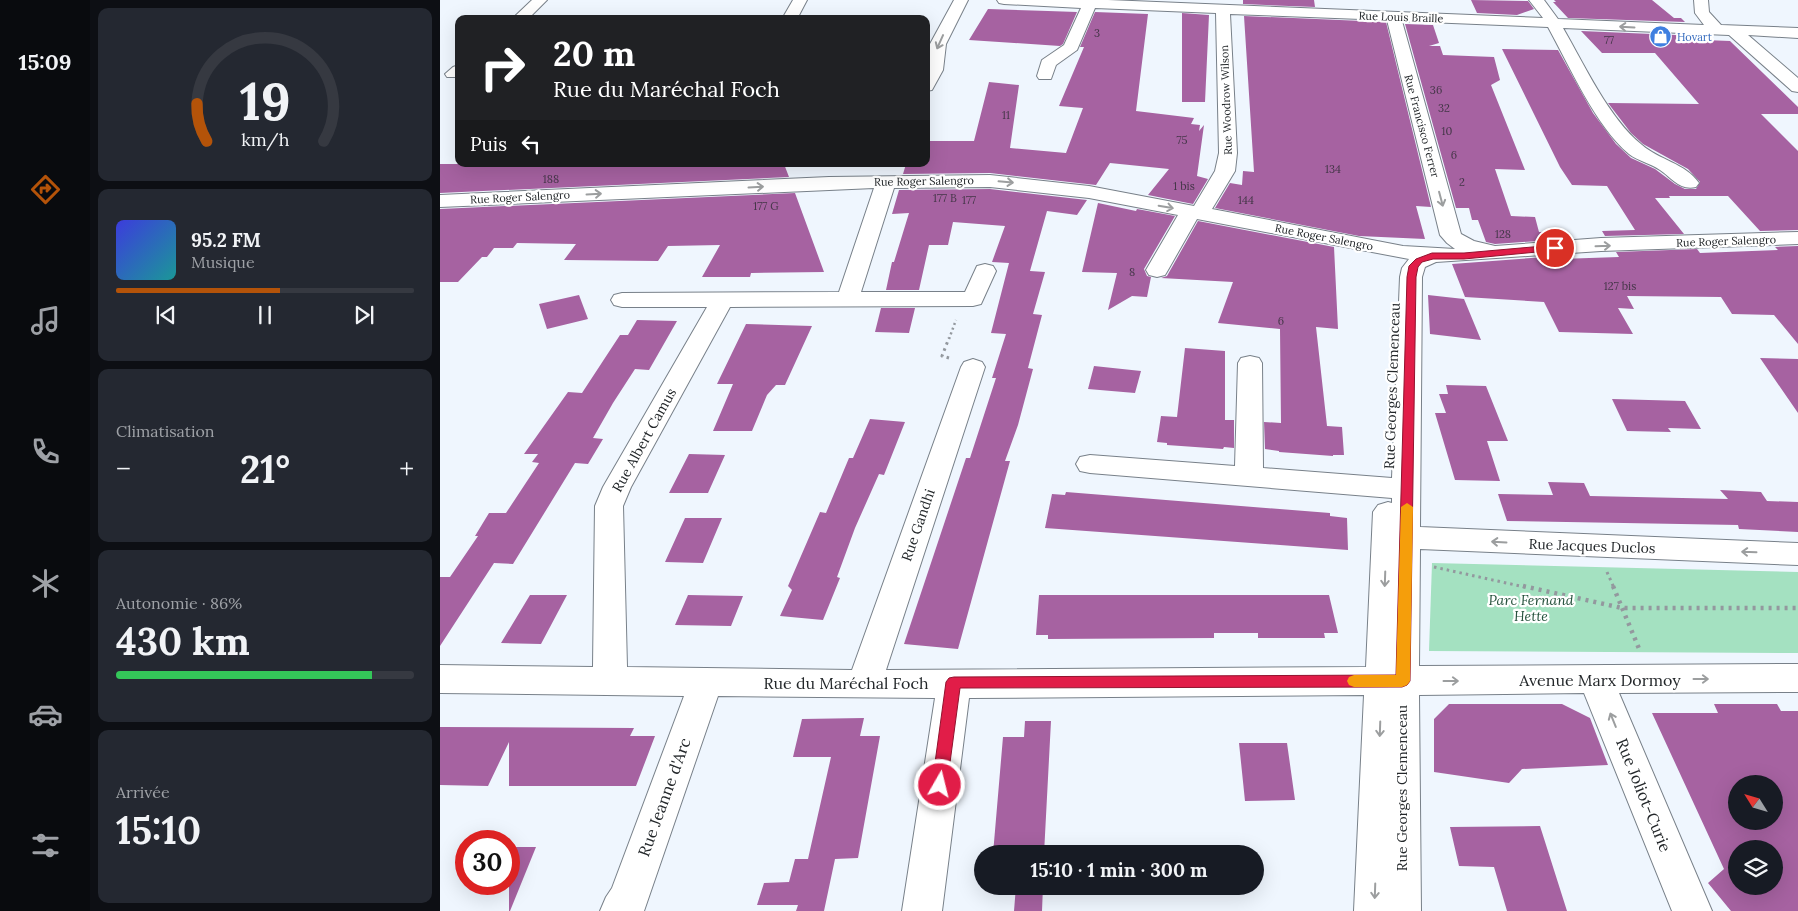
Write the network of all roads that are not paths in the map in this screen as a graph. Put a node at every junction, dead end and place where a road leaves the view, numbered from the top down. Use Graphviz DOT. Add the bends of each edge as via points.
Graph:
graph roads {
  1 [pos="540,0"];
  2 [pos="800,0"];
  3 [pos="961,0"];
  4 [pos="1004,0"];
  5 [pos="1536,0"];
  6 [pos="1701,0"];
  7 [pos="1090,4"];
  8 [pos="1332,7"];
  9 [pos="1223,10"];
  10 [pos="1388,11"];
  11 [pos="1446,12"];
  12 [pos="523,15"];
  13 [pos="791,15"];
  14 [pos="1551,20"];
  15 [pos="1717,30"];
  16 [pos="1734,31"];
  17 [pos="1798,33"];
  18 [pos="1045,76"];
  19 [pos="930,79"];
  20 [pos="1798,87"];
  21 [pos="837,167"];
  22 [pos="886,181"];
  23 [pos="829,183"];
  24 [pos="1689,183"];
  25 [pos="440,201"];
  26 [pos="1196,212"];
  27 [pos="1798,238"];
  28 [pos="1428,248"];
  29 [pos="1157,270"];
  30 [pos="985,271"];
  31 [pos="848,299"];
  32 [pos="622,300"];
  33 [pos="722,300"];
  34 [pos="1250,363"];
  35 [pos="973,367"];
  36 [pos="1090,464"];
  37 [pos="1249,476"];
  38 [pos="1398,488"];
  39 [pos="1406,538"];
  40 [pos="1798,554"];
  41 [pos="1798,678"];
  42 [pos="440,679"];
  43 [pos="1596,680"];
  44 [pos="1392,681"];
  45 [pos="610,682"];
  46 [pos="706,682"];
  47 [pos="954,682"];
  48 [pos="864,684"];
  49 [pos="620,911"];
  50 [pos="922,911"];
  51 [pos="1374,911"];
  52 [pos="1401,911"];
  53 [pos="1692,911"];
  1 -- 12 [label="street"];
  2 -- 13 [label="street"];
  3 -- 19 [label="street, one-way" via="938,44 935,70"];
  4 -- 7 [label="street, Rue Louis Braille"];
  5 -- 14 [label="street"];
  6 -- 15 [label="street" via="1702,13"];
  7 -- 9 [label="street, Rue Louis Braille"];
  7 -- 18 [label="street" via="1071,46 1048,63"];
  8 -- 9 [label="street, Rue Louis Braille"];
  8 -- 10 [label="street, Rue Louis Braille"];
  9 -- 26 [label="street, Rue Woodrow Wilson" via="1228,158 1225,171"];
  10 -- 14 [label="street, Rue Louis Braille"];
  10 -- 28 [label="street, Rue Francisco Ferrer, one-way"];
  11 -- 14 [label="street"];
  15 -- 14 [label="street, Rue Louis Braille, one-way"];
  14 -- 24 [label="street" via="1605,114 1619,132 1636,150 1666,165"];
  15 -- 16 [label="street, Rue Louis Braille"];
  16 -- 17 [label="street, Rue Louis Braille"];
  16 -- 20 [label="street"];
  21 -- 23 [label="street"];
  22 -- 23 [label="street, Rue Roger Salengro"];
  22 -- 26 [label="street, Rue Roger Salengro, one-way" via="1016,183 1089,192"];
  22 -- 31 [label="street"];
  25 -- 23 [label="street, Rue Roger Salengro, one-way"];
  26 -- 28 [label="street, Rue Roger Salengro"];
  26 -- 29 [label="street, Rue Woodrow Wilson"];
  28 -- 27 [label="street, Rue Roger Salengro, one-way" via="1457,242 1474,248 1535,249"];
  28 -- 38 [label="street, Rue Georges Clemenceau" via="1412,272"];
  30 -- 31 [label="street" via="973,299"];
  31 -- 33 [label="street"];
  32 -- 33 [label="street"];
  33 -- 45 [label="street, Rue Albert Camus" via="609,506"];
  34 -- 37 [label="street"];
  35 -- 48 [label="street, Rue Gandhi"];
  36 -- 37 [label="street"];
  37 -- 38 [label="street"];
  38 -- 39 [label="street, Rue Georges Clemenceau"];
  40 -- 39 [label="street, Rue Jacques Duclos, one-way"];
  39 -- 44 [label="street, Rue Georges Clemenceau"];
  43 -- 41 [label="street, Avenue Marx Dormoy, one-way"];
  42 -- 45 [label="street, Rue du Maréchal Foch"];
  44 -- 43 [label="street, Avenue Marx Dormoy, one-way"];
  53 -- 43 [label="street, Rue Joliot-Curie, one-way"];
  44 -- 47 [label="street, Rue du Maréchal Foch"];
  44 -- 51 [label="street, Rue Georges Clemenceau, one-way"];
  44 -- 52 [label="street, Rue Georges Clemenceau"];
  45 -- 46 [label="street, Rue du Maréchal Foch"];
  46 -- 48 [label="street, Rue du Maréchal Foch"];
  46 -- 49 [label="street, Rue Jeanne d'Arc" via="628,900"];
  47 -- 48 [label="street, Rue du Maréchal Foch"];
  47 -- 50 [label="street"];
}
